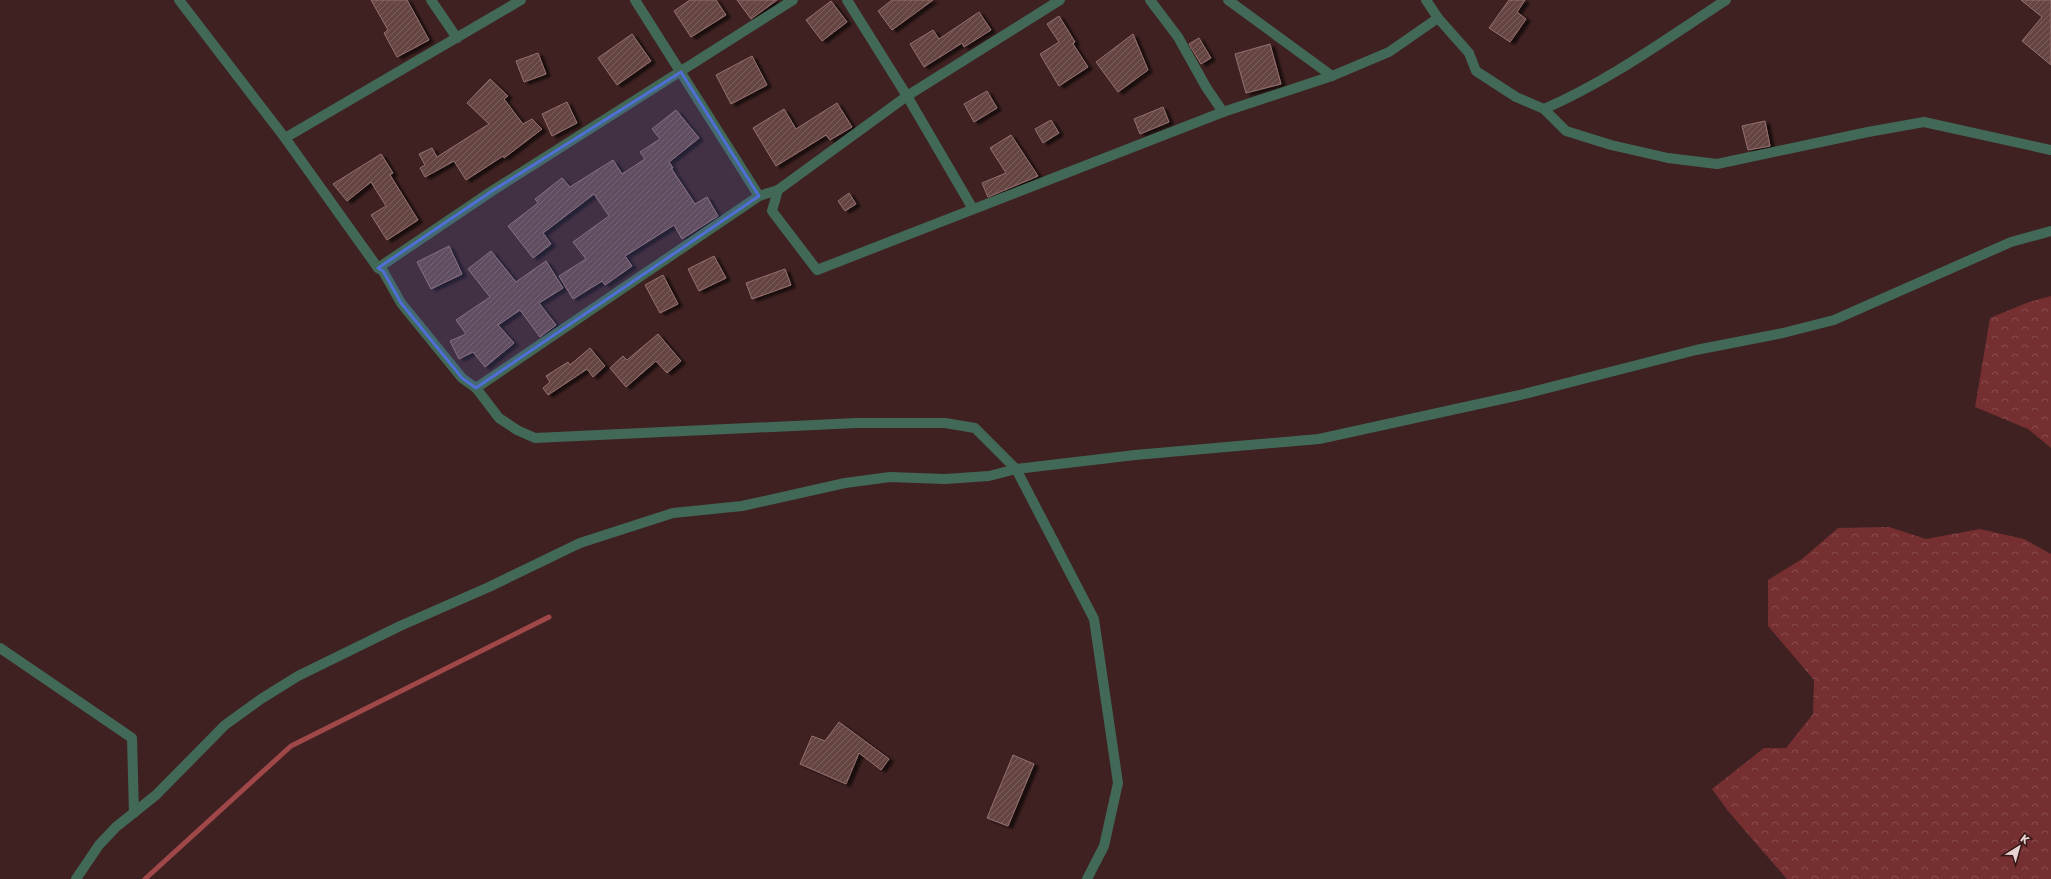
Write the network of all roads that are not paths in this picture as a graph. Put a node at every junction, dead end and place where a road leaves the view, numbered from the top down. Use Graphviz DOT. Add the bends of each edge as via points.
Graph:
graph roads {
  1 [pos="179,0"];
  2 [pos="431,0"];
  3 [pos="521,0"];
  4 [pos="635,0"];
  5 [pos="793,0"];
  6 [pos="847,0"];
  7 [pos="1060,0"];
  8 [pos="1150,0"];
  9 [pos="1228,0"];
  10 [pos="1426,0"];
  11 [pos="1726,0"];
  12 [pos="1438,18"];
  13 [pos="457,38"];
  14 [pos="681,72"];
  15 [pos="1332,76"];
  16 [pos="907,96"];
  17 [pos="1544,109"];
  18 [pos="1223,112"];
  19 [pos="285,138"];
  20 [pos="2051,150"];
  21 [pos="778,190"];
  22 [pos="759,196"];
  23 [pos="973,209"];
  24 [pos="2051,231"];
  25 [pos="378,268"];
  26 [pos="476,388"];
  27 [pos="1016,469"];
  28 [pos="0,648"];
  29 [pos="134,813"];
  30 [pos="76,879"];
  31 [pos="1087,879"];
  1 -- 19 [label="street"];
  2 -- 13 [label="street"];
  3 -- 13 [label="street"];
  4 -- 14 [label="street"];
  5 -- 14 [label="street"];
  6 -- 16 [label="street"];
  7 -- 16 [label="street"];
  8 -- 18 [label="street" via="1178,37"];
  9 -- 15 [label="street"];
  10 -- 12 [label="street"];
  11 -- 17 [label="street" via="1579,94"];
  12 -- 15 [label="street" via="1389,52"];
  12 -- 17 [label="street" via="1469,53 1476,71 1516,97"];
  13 -- 19 [label="street"];
  14 -- 22 [label="street"];
  14 -- 25 [label="street" via="492,191"];
  15 -- 18 [label="street"];
  16 -- 21 [label="street"];
  16 -- 23 [label="street"];
  17 -- 20 [label="street" via="1566,131 1611,145 1668,158 1717,164 1924,122"];
  18 -- 23 [label="street"];
  19 -- 25 [label="street"];
  21 -- 22 [label="street"];
  21 -- 23 [label="street" via="772,211 817,270"];
  22 -- 26 [label="street"];
  24 -- 27 [label="street" via="2011,242 1834,320 1696,350 1520,395 1320,439 1135,455"];
  25 -- 26 [label="street" via="383,271 401,303 462,378"];
  26 -- 27 [label="street" via="499,418 535,438 856,423 945,423 976,428"];
  27 -- 29 [label="street" via="989,476 945,479 890,477 845,483 742,506 672,513 580,543 298,676 225,725"];
  27 -- 31 [label="street" via="1094,619 1118,783 1104,846"];
  28 -- 29 [label="street" via="132,738"];
  29 -- 30 [label="street" via="99,845"];
}
